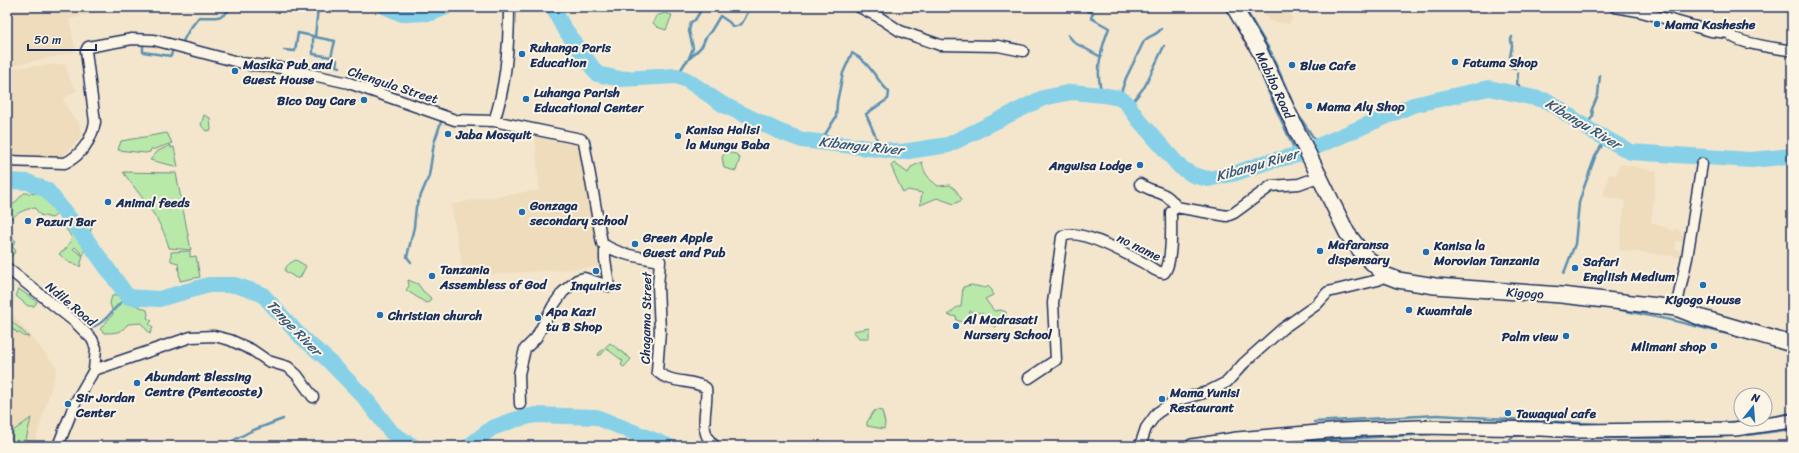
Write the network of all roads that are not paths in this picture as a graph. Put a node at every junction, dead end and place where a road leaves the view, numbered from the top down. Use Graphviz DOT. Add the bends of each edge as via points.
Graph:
graph roads {
  1 [pos="509,7"];
  2 [pos="859,7"];
  3 [pos="1234,7"];
  4 [pos="1615,7"];
  5 [pos="1022,51"];
  6 [pos="1792,51"];
  7 [pos="494,121"];
  8 [pos="7,161"];
  9 [pos="1702,164"];
  10 [pos="1316,171"];
  11 [pos="1140,184"];
  12 [pos="1176,207"];
  13 [pos="604,244"];
  14 [pos="7,268"];
  15 [pos="1385,275"];
  16 [pos="1676,308"];
  17 [pos="1792,344"];
  18 [pos="94,370"];
  19 [pos="1029,378"];
  20 [pos="313,397"];
  21 [pos="520,404"];
  22 [pos="1792,421"];
  23 [pos="1237,442"];
  24 [pos="58,446"];
  25 [pos="715,446"];
  26 [pos="1140,446"];
  27 [pos="1192,446"];
  1 -- 7 [label="street" via="504,82"];
  2 -- 5 [label="street" via="900,31 940,45 998,46"];
  3 -- 10 [label="main road, Mabibo Road" via="1259,50"];
  4 -- 6 [label="street" via="1711,31 1729,33 1741,41"];
  7 -- 8 [label="street, Chengula Street" via="455,120 349,83 281,68 242,63 154,40 132,39 88,46 86,51 95,122 82,151 65,163"];
  7 -- 13 [label="street, Chengula Street" via="583,140"];
  9 -- 16 [label="street"];
  10 -- 12 [label="street" via="1299,184 1271,186 1227,216"];
  10 -- 15 [label="main road, Kigogo" via="1347,233 1362,254"];
  11 -- 12 [label="street" via="1169,196"];
  12 -- 19 [label="street, no name" via="1171,212 1169,254 1164,273 1089,238 1068,234 1062,237 1053,303 1056,360"];
  13 -- 21 [label="street" via="609,286 584,278 577,280 556,301 536,338 524,349 520,374"];
  13 -- 25 [label="street, Chagama Street" via="618,252 660,261 658,371 667,377 706,388 703,418 708,440"];
  14 -- 18 [label="street, Ndile Road" via="86,332 96,348"];
  15 -- 16 [label="main road, Kigogo" via="1398,280 1436,286 1561,295"];
  15 -- 26 [label="street" via="1378,280 1328,292 1316,306 1289,324 1243,364 1227,382 1207,392 1175,401 1157,413 1146,428"];
  16 -- 17 [label="main road, Kigogo"];
  18 -- 20 [label="street" via="191,337 214,336 230,340 268,361 288,367"];
  18 -- 24 [label="street" via="75,403"];
  22 -- 23 [label="street" via="1735,429 1587,431 1419,426 1342,430"];
  23 -- 27 [label="street"];
}
